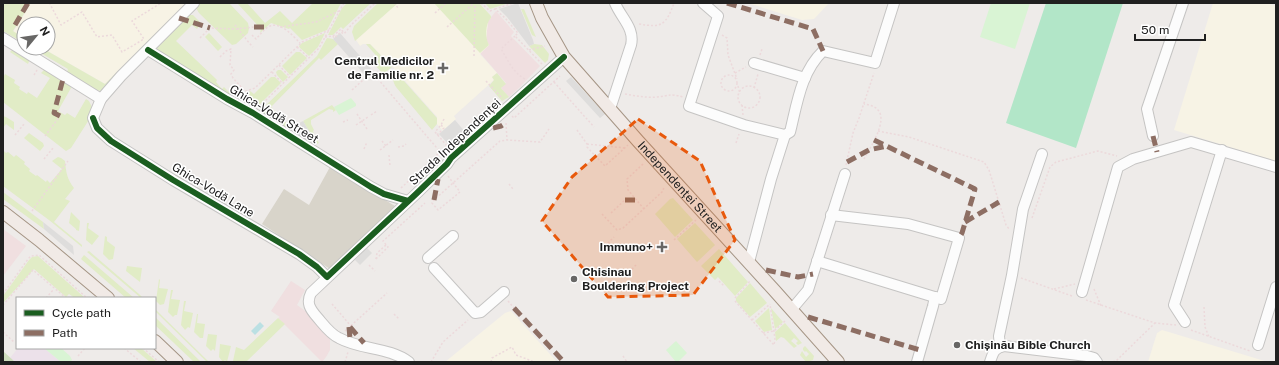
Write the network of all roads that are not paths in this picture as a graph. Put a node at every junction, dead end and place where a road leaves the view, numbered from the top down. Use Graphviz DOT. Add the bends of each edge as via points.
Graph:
graph roads {
  1 [pos="194,3"];
  2 [pos="536,3"];
  3 [pos="615,3"];
  4 [pos="703,3"];
  5 [pos="894,3"];
  6 [pos="1183,3"];
  7 [pos="3,38"];
  8 [pos="148,50"];
  9 [pos="564,57"];
  10 [pos="758,64"];
  11 [pos="804,78"];
  12 [pos="101,99"];
  13 [pos="610,109"];
  14 [pos="785,135"];
  15 [pos="1153,136"];
  16 [pos="1222,150"];
  17 [pos="1042,154"];
  18 [pos="1276,168"];
  19 [pos="845,174"];
  20 [pos="408,201"];
  21 [pos="3,212"];
  22 [pos="832,215"];
  23 [pos="453,236"];
  24 [pos="428,258"];
  25 [pos="817,261"];
  26 [pos="749,262"];
  27 [pos="434,268"];
  28 [pos="327,277"];
  29 [pos="1276,287"];
  30 [pos="504,292"];
  31 [pos="1080,293"];
  32 [pos="107,297"];
  33 [pos="934,297"];
  34 [pos="792,309"];
  35 [pos="1184,325"];
  36 [pos="156,342"];
  37 [pos="1258,345"];
  38 [pos="1000,347"];
  39 [pos="178,362"];
  40 [pos="409,362"];
  41 [pos="838,362"];
  42 [pos="917,362"];
  43 [pos="990,362"];
  44 [pos="1097,362"];
  1 -- 8 [label="street"];
  2 -- 9 [label="main road, Independenței Street"];
  3 -- 13 [label="street" via="632,34 632,41"];
  4 -- 14 [label="street" via="718,16 689,106 744,125"];
  5 -- 11 [label="street" via="875,63 823,51"];
  6 -- 15 [label="street" via="1147,109"];
  7 -- 12 [label="street"];
  8 -- 12 [label="street"];
  8 -- 20 [label="street, Ghica-Vodă Street" via="371,187 394,193"];
  9 -- 13 [label="main road, Independenței Street"];
  9 -- 20 [label="street, Strada Independenței" via="451,158"];
  10 -- 11 [label="street"];
  11 -- 14 [label="street" via="790,132"];
  12 -- 28 [label="street, Ghica-Vodă Lane" via="93,118 111,142 299,254"];
  13 -- 26 [label="main road, Independenței Street"];
  14 -- 26 [label="street"];
  16 -- 18 [label="street"];
  16 -- 31 [label="street" via="1191,142 1131,160 1118,167"];
  16 -- 35 [label="street" via="1174,305"];
  17 -- 38 [label="street" via="1023,209 999,336"];
  19 -- 22 [label="street"];
  20 -- 28 [label="street, Strada Independenței"];
  21 -- 32 [label="main road"];
  22 -- 25 [label="street"];
  22 -- 33 [label="street" via="908,224 959,238 941,299"];
  23 -- 24 [label="street"];
  25 -- 33 [label="street"];
  25 -- 34 [label="street" via="808,290"];
  26 -- 34 [label="main road, Independenței Street"];
  27 -- 30 [label="street" via="476,313 481,312"];
  28 -- 40 [label="street, Strada Independenței" via="311,293 308,301 310,309 328,329 344,341"];
  29 -- 37 [label="street"];
  33 -- 42 [label="street" via="934,306"];
  34 -- 41 [label="main road, Independenței Street"];
  36 -- 39 [label="main road"];
  38 -- 43 [label="street" via="994,350"];
  38 -- 44 [label="street" via="1088,356"];
}
